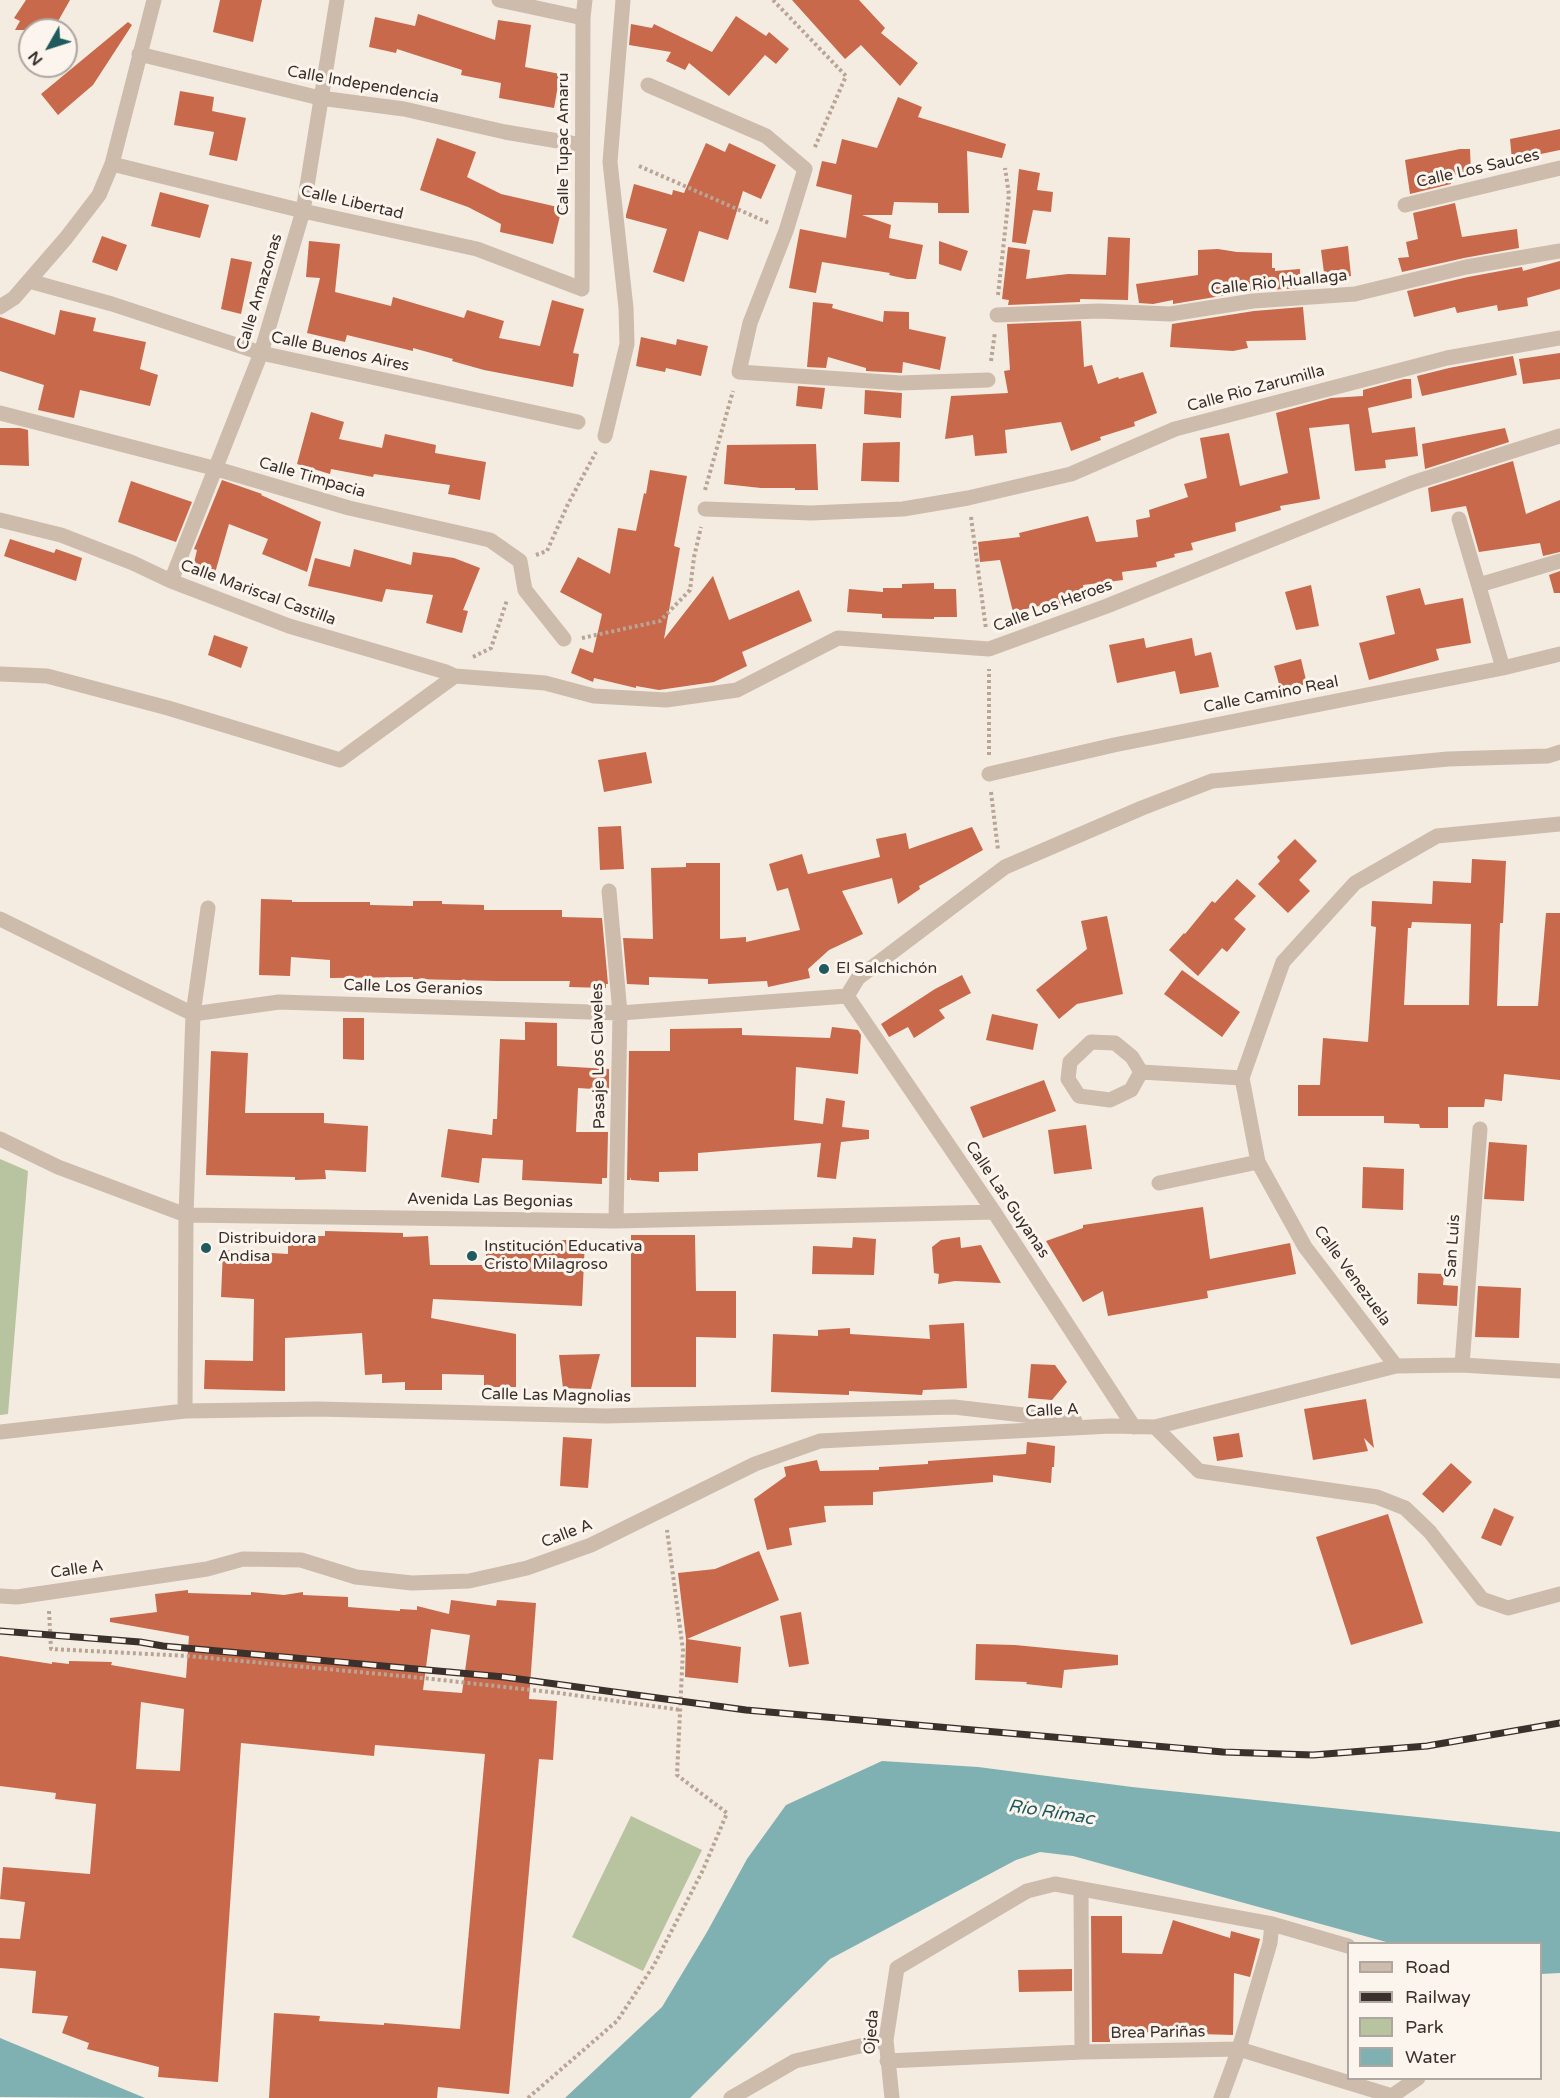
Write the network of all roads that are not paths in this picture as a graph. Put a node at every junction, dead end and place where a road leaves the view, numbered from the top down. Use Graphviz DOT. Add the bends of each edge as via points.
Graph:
graph roads {
  1 [pos="154,0"];
  2 [pos="337,0"];
  3 [pos="499,0"];
  4 [pos="585,0"];
  5 [pos="623,0"];
  6 [pos="583,18"];
  7 [pos="138,54"];
  8 [pos="648,85"];
  9 [pos="320,98"];
  10 [pos="582,145"];
  11 [pos="112,164"];
  12 [pos="1560,168"];
  13 [pos="1405,205"];
  14 [pos="303,211"];
  15 [pos="1560,250"];
  16 [pos="29,281"];
  17 [pos="582,289"];
  18 [pos="0,307"];
  19 [pos="997,315"];
  20 [pos="1560,338"];
  21 [pos="261,353"];
  22 [pos="988,380"];
  23 [pos="0,413"];
  24 [pos="578,422"];
  25 [pos="605,436"];
  26 [pos="1560,436"];
  27 [pos="217,469"];
  28 [pos="705,509"];
  29 [pos="1459,519"];
  30 [pos="0,520"];
  31 [pos="1560,561"];
  32 [pos="171,581"];
  33 [pos="1479,585"];
  34 [pos="564,639"];
  35 [pos="1560,654"];
  36 [pos="1503,668"];
  37 [pos="0,674"];
  38 [pos="455,676"];
  39 [pos="545,683"];
  40 [pos="1560,752"];
  41 [pos="989,774"];
  42 [pos="1557,824"];
  43 [pos="609,891"];
  44 [pos="208,908"];
  45 [pos="0,919"];
  46 [pos="847,996"];
  47 [pos="620,1012"];
  48 [pos="193,1014"];
  49 [pos="1141,1072"];
  50 [pos="1242,1078"];
  51 [pos="1480,1129"];
  52 [pos="0,1139"];
  53 [pos="1258,1162"];
  54 [pos="1159,1183"];
  55 [pos="994,1212"];
  56 [pos="186,1215"];
  57 [pos="616,1221"];
  58 [pos="1462,1365"];
  59 [pos="1396,1366"];
  60 [pos="1560,1371"];
  61 [pos="185,1411"];
  62 [pos="1111,1426"];
  63 [pos="1134,1426"];
  64 [pos="1155,1427"];
  65 [pos="0,1432"];
  66 [pos="1560,1594"];
  67 [pos="0,1596"];
  68 [pos="1081,1890"];
  69 [pos="1272,1924"];
  70 [pos="1347,1946"];
  71 [pos="886,2040"];
  72 [pos="1239,2049"];
  73 [pos="1082,2052"];
  74 [pos="887,2061"];
  75 [pos="1416,2080"];
  76 [pos="731,2098"];
  77 [pos="892,2098"];
  78 [pos="1221,2098"];
  1 -- 7 [label="street"];
  2 -- 9 [label="street, Calle Amazonas"];
  3 -- 6 [label="street"];
  4 -- 6 [label="street, Calle Tupac Amaru"];
  5 -- 25 [label="street" via="610,162 627,344"];
  6 -- 10 [label="street, Calle Tupac Amaru"];
  7 -- 9 [label="street, Calle Independencia"];
  7 -- 11 [label="street"];
  8 -- 22 [label="street" via="766,136 805,169 750,323 739,372 900,383"];
  9 -- 10 [label="street, Calle Independencia" via="404,109"];
  9 -- 14 [label="street, Calle Amazonas"];
  10 -- 17 [label="street, Calle Tupac Amaru"];
  11 -- 14 [label="street, Calle Libertad"];
  11 -- 16 [label="street" via="99,195"];
  12 -- 13 [label="street, Calle Los Sauces"];
  14 -- 17 [label="street, Calle Libertad" via="477,249"];
  14 -- 21 [label="street, Calle Amazonas"];
  15 -- 19 [label="street, Calle Rio Huallaga" via="1466,267 1355,294 1253,301 1170,314 1099,311"];
  16 -- 18 [label="street"];
  16 -- 21 [label="street, Calle Buenos Aires"];
  20 -- 28 [label="street, Calle Rio Zarumilla" via="1447,358 1175,429 1071,474 968,498 903,509 811,513"];
  21 -- 24 [label="street, Calle Buenos Aires"];
  21 -- 27 [label="street, Calle Amazonas"];
  23 -- 27 [label="street, Calle Timpacia"];
  26 -- 39 [label="street, Calle Los Heroes" via="1412,483 989,650 838,638 737,690 666,700 594,696"];
  27 -- 32 [label="street, Calle Amazonas"];
  27 -- 34 [label="street, Calle Timpacia" via="348,508 490,540 520,561 525,590"];
  29 -- 33 [label="street"];
  30 -- 32 [label="street, Calle Mariscal Castilla" via="61,535"];
  31 -- 33 [label="street"];
  32 -- 38 [label="street, Calle Mariscal Castilla" via="289,626"];
  33 -- 36 [label="street"];
  35 -- 36 [label="street, Calle Camino Real"];
  36 -- 41 [label="street, Calle Camino Real" via="1223,722"];
  37 -- 38 [label="street" via="47,676 340,760"];
  38 -- 39 [label="street, Calle Mariscal Castilla"];
  40 -- 46 [label="street" via="1212,781 1005,867 858,978"];
  42 -- 50 [label="street" via="1437,836 1355,883 1283,962"];
  43 -- 47 [label="street, Pasaje Los Claveles"];
  44 -- 48 [label="street"];
  45 -- 48 [label="street"];
  46 -- 47 [label="street, Calle Los Geranios"];
  46 -- 55 [label="street, Calle Las Guyanas"];
  47 -- 48 [label="street, Calle Los Geranios" via="279,1002"];
  47 -- 57 [label="street, Pasaje Los Claveles"];
  48 -- 56 [label="street"];
  49 -- 49 [label="street" via="1132,1057 1115,1043 1090,1042 1070,1062 1068,1079 1079,1096 1110,1100 1131,1090"];
  49 -- 50 [label="street"];
  50 -- 53 [label="street, Calle Venezuela"];
  51 -- 58 [label="street, San Luis"];
  52 -- 56 [label="street, Avenida Las Begonias" via="58,1167"];
  53 -- 54 [label="street"];
  53 -- 59 [label="street, Calle Venezuela" via="1305,1247"];
  55 -- 57 [label="street, Avenida Las Begonias"];
  55 -- 63 [label="street, Calle Las Guyanas"];
  56 -- 57 [label="street, Avenida Las Begonias"];
  56 -- 61 [label="street"];
  58 -- 59 [label="street, Calle A"];
  58 -- 60 [label="street, Calle A"];
  59 -- 64 [label="street, Calle A"];
  61 -- 62 [label="street, Calle Las Magnolias" via="317,1409 606,1416 954,1407"];
  61 -- 65 [label="street, Calle Las Magnolias"];
  62 -- 63 [label="street, Calle A"];
  62 -- 67 [label="street, Calle A" via="820,1441 755,1464 591,1545 527,1568 469,1581 412,1583 356,1578 301,1560 243,1559 207,1569 17,1597"];
  63 -- 64 [label="street, Calle A"];
  64 -- 66 [label="street" via="1198,1471 1377,1497 1405,1508 1430,1532 1482,1599 1508,1608"];
  68 -- 69 [label="street"];
  68 -- 71 [label="street, Ojeda" via="1055,1884 1027,1891 897,1968"];
  68 -- 73 [label="street"];
  69 -- 70 [label="street"];
  69 -- 72 [label="street"];
  71 -- 74 [label="street, Ojeda"];
  71 -- 76 [label="street" via="795,2061"];
  72 -- 73 [label="street, Brea Pariñas"];
  72 -- 75 [label="street, Brea Pariñas" via="1392,2096"];
  72 -- 78 [label="street"];
  73 -- 74 [label="street, Brea Pariñas"];
  74 -- 77 [label="street, Ojeda"];
}
